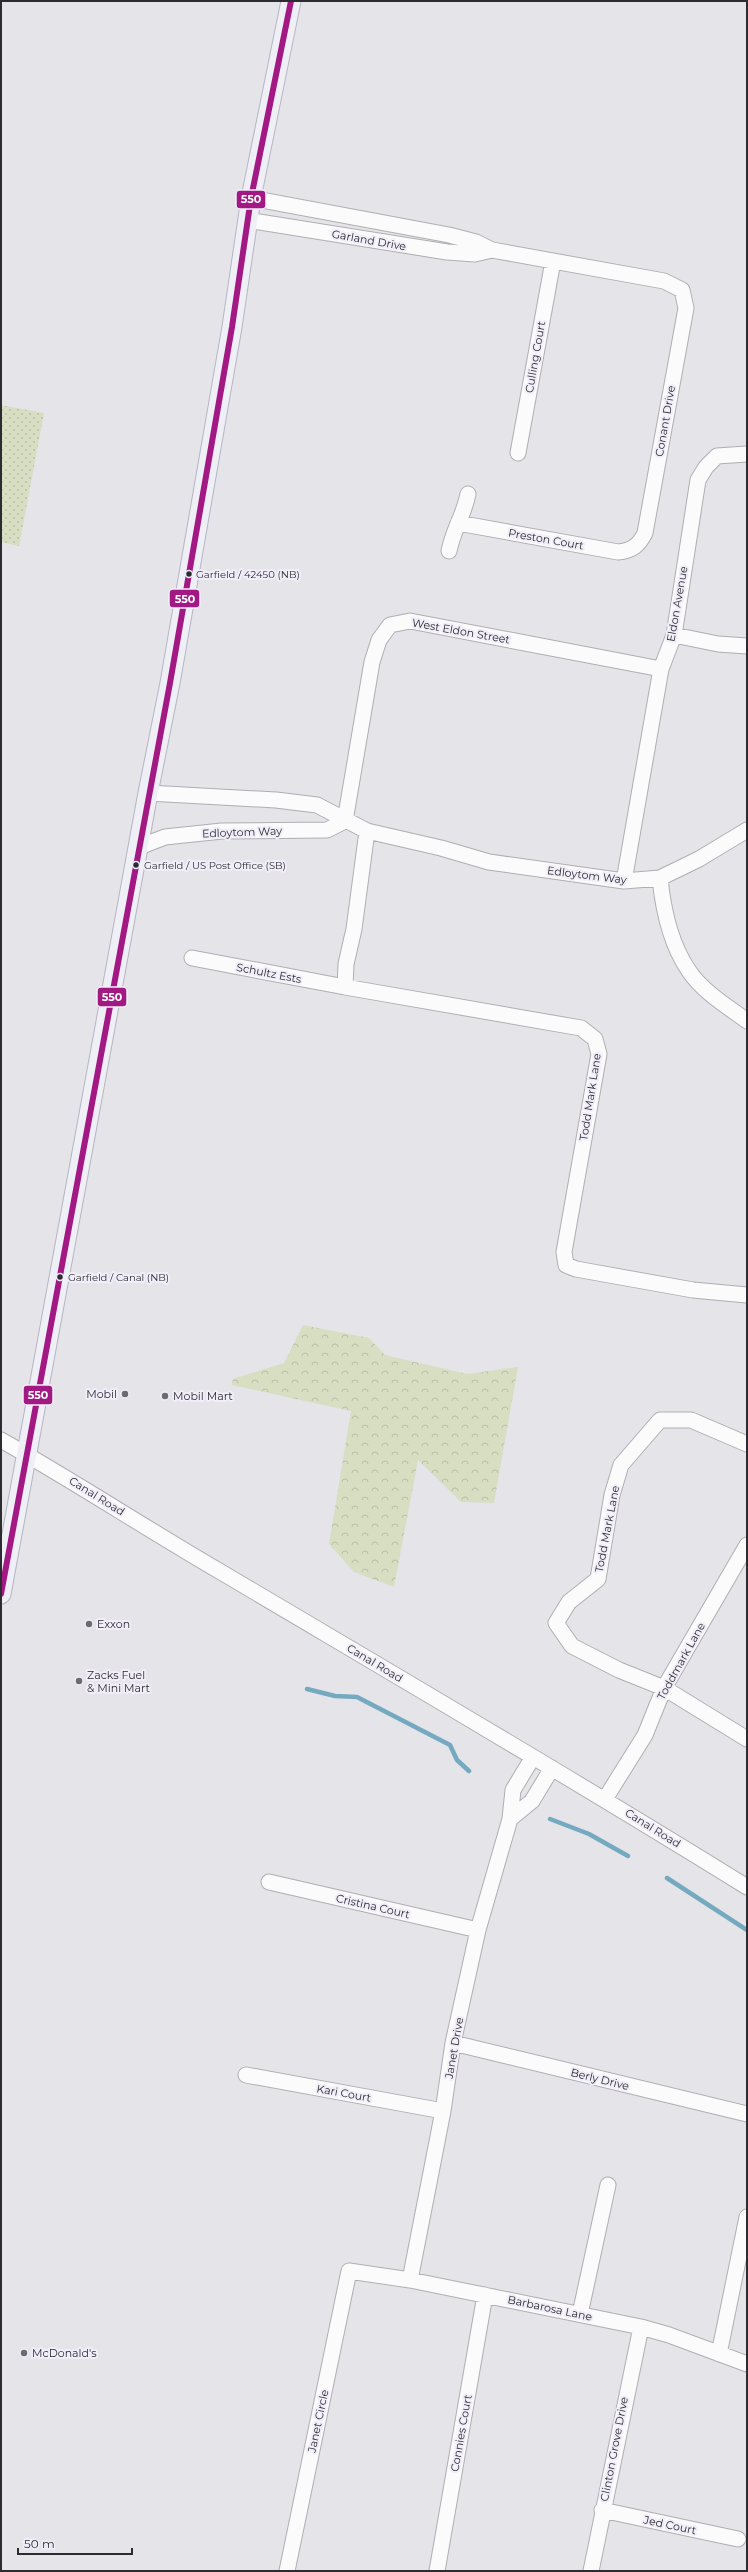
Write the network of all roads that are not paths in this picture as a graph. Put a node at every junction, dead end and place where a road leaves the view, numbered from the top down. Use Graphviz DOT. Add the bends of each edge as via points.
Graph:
graph roads {
  1 [pos="291,1"];
  2 [pos="251,198"];
  3 [pos="247,220"];
  4 [pos="492,250"];
  5 [pos="553,260"];
  6 [pos="682,290"];
  7 [pos="518,453"];
  8 [pos="747,454"];
  9 [pos="468,494"];
  10 [pos="458,523"];
  11 [pos="633,548"];
  12 [pos="449,551"];
  13 [pos="674,635"];
  14 [pos="747,646"];
  15 [pos="661,669"];
  16 [pos="148,793"];
  17 [pos="345,821"];
  18 [pos="747,830"];
  19 [pos="367,831"];
  20 [pos="139,847"];
  21 [pos="660,878"];
  22 [pos="624,881"];
  23 [pos="192,958"];
  24 [pos="346,988"];
  25 [pos="747,1021"];
  26 [pos="747,1295"];
  27 [pos="1,1440"];
  28 [pos="747,1444"];
  29 [pos="28,1455"];
  30 [pos="747,1545"];
  31 [pos="1,1594"];
  32 [pos="664,1688"];
  33 [pos="747,1739"];
  34 [pos="533,1757"];
  35 [pos="552,1768"];
  36 [pos="606,1799"];
  37 [pos="510,1819"];
  38 [pos="269,1882"];
  39 [pos="747,1887"];
  40 [pos="478,1930"];
  41 [pos="453,2043"];
  42 [pos="246,2075"];
  43 [pos="443,2111"];
  44 [pos="747,2114"];
  45 [pos="608,2185"];
  46 [pos="747,2217"];
  47 [pos="349,2271"];
  48 [pos="410,2280"];
  49 [pos="486,2295"];
  50 [pos="580,2314"];
  51 [pos="641,2327"];
  52 [pos="719,2354"];
  53 [pos="747,2364"];
  54 [pos="602,2510"];
  55 [pos="738,2539"];
  56 [pos="288,2571"];
  57 [pos="437,2571"];
  58 [pos="591,2571"];
  1 -- 2 [label="main road"];
  2 -- 3 [label="main road"];
  2 -- 4 [label="street, Garland Drive" via="449,236 476,242"];
  3 -- 4 [label="street, Garland Drive" via="418,249 475,254"];
  3 -- 16 [label="main road" via="232,327 170,683"];
  4 -- 5 [label="street, Garland Drive"];
  5 -- 6 [label="street, Garland Drive" via="664,280"];
  5 -- 7 [label="street, Culling Court"];
  6 -- 11 [label="street, Conant Drive" via="686,308 645,533"];
  8 -- 13 [label="street, Eldon Avenue" via="717,456 698,480"];
  9 -- 10 [label="street" via="465,511"];
  10 -- 11 [label="street, Preston Court" via="618,552"];
  10 -- 12 [label="street" via="452,533"];
  13 -- 14 [label="street" via="718,644"];
  13 -- 15 [label="street, Eldon Avenue"];
  15 -- 17 [label="street, West Eldon Street" via="410,621 390,625 379,640 372,662"];
  15 -- 22 [label="street, Eldon Avenue"];
  16 -- 17 [label="street, Edloytom Way" via="310,804 317,805"];
  16 -- 20 [label="main road"];
  17 -- 19 [label="street, Edloytom Way"];
  17 -- 20 [label="street, Edloytom Way" via="327,830 222,831 165,837"];
  18 -- 21 [label="street" via="699,859"];
  19 -- 22 [label="street, Edloytom Way" via="488,862"];
  19 -- 24 [label="street" via="354,929 346,964"];
  20 -- 29 [label="main road"];
  21 -- 22 [label="street, Edloytom Way"];
  21 -- 25 [label="street" via="662,901 668,922 676,947 689,971 715,998"];
  23 -- 24 [label="street, Schultz Ests"];
  24 -- 26 [label="street, Todd Mark Lane" via="581,1028 595,1039 598,1054 564,1252 566,1265 693,1290"];
  27 -- 29 [label="street, Canal Road"];
  28 -- 32 [label="street, Todd Mark Lane" via="691,1420 660,1420 621,1465 612,1495 598,1579 569,1602 556,1623 572,1646 619,1670"];
  29 -- 31 [label="main road"];
  29 -- 34 [label="street, Canal Road"];
  30 -- 32 [label="street, Toddmark Lane"];
  32 -- 33 [label="street"];
  32 -- 36 [label="street, Toddmark Lane" via="645,1735"];
  34 -- 35 [label="street, Canal Road"];
  34 -- 37 [label="street, Janet Drive" via="513,1790"];
  35 -- 36 [label="street, Canal Road"];
  35 -- 37 [label="street" via="532,1801"];
  36 -- 39 [label="street, Canal Road"];
  37 -- 40 [label="street, Janet Drive"];
  38 -- 40 [label="street, Cristina Court"];
  40 -- 41 [label="street, Janet Drive"];
  41 -- 43 [label="street, Janet Drive"];
  41 -- 44 [label="street, Berly Drive"];
  42 -- 43 [label="street, Kari Court"];
  43 -- 48 [label="street, Janet Drive"];
  45 -- 50 [label="street"];
  46 -- 52 [label="street"];
  47 -- 48 [label="street, Barbarosa Lane"];
  47 -- 56 [label="street, Janet Circle"];
  48 -- 49 [label="street, Barbarosa Lane"];
  49 -- 50 [label="street, Barbarosa Lane"];
  49 -- 57 [label="street, Connies Court"];
  50 -- 51 [label="street, Barbarosa Lane"];
  51 -- 52 [label="street, Barbarosa Lane" via="669,2334"];
  51 -- 54 [label="street, Clinton Grove Drive"];
  52 -- 53 [label="street, Barbarosa Lane"];
  54 -- 55 [label="street, Jed Court"];
  54 -- 58 [label="street, Clinton Grove Drive"];
}
